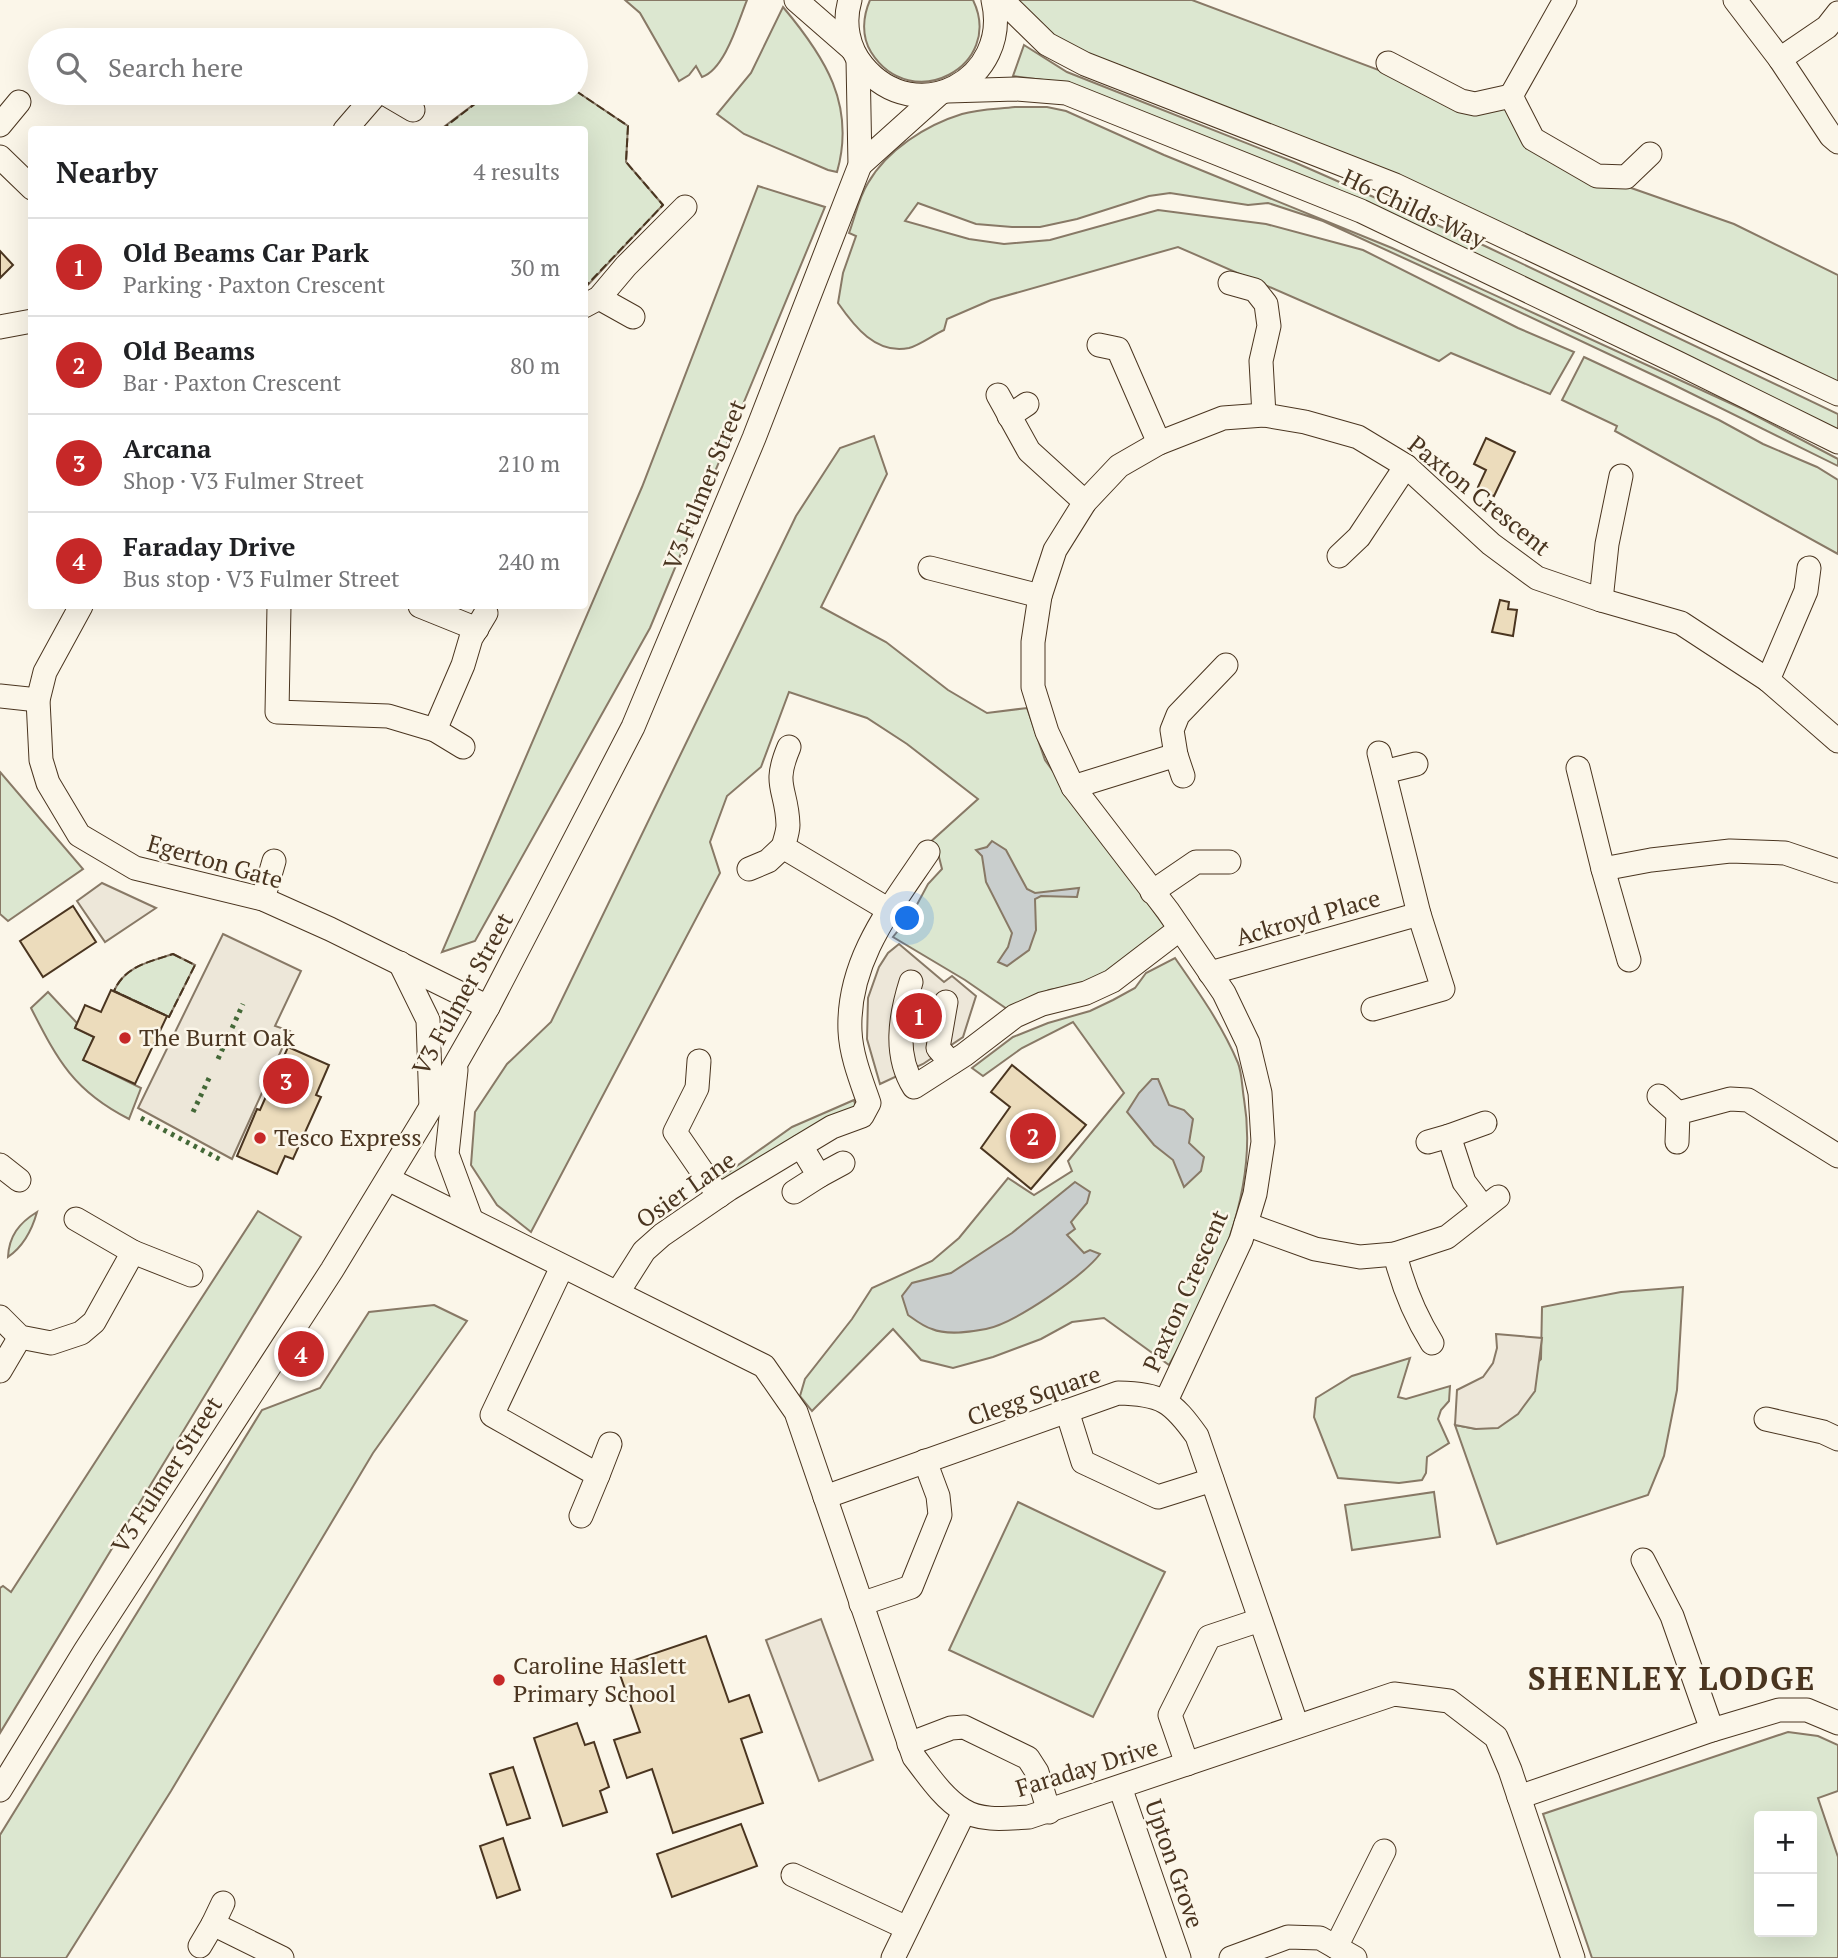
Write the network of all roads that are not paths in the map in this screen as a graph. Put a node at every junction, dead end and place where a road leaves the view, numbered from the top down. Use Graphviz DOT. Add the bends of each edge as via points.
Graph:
graph roads {
  1 [pos="796,0"];
  2 [pos="850,0"];
  3 [pos="993,0"];
  4 [pos="1002,0"];
  5 [pos="1565,0"];
  6 [pos="1735,0"];
  7 [pos="1838,13"];
  8 [pos="855,54"];
  9 [pos="1780,59"];
  10 [pos="1388,63"];
  11 [pos="944,93"];
  12 [pos="1511,96"];
  13 [pos="19,102"];
  14 [pos="367,105"];
  15 [pos="404,105"];
  16 [pos="413,110"];
  17 [pos="0,125"];
  18 [pos="348,126"];
  19 [pos="1838,142"];
  20 [pos="1650,154"];
  21 [pos="0,157"];
  22 [pos="860,166"];
  23 [pos="28,184"];
  24 [pos="685,206"];
  25 [pos="1230,283"];
  26 [pos="592,302"];
  27 [pos="633,317"];
  28 [pos="28,322"];
  29 [pos="0,327"];
  30 [pos="1116,343"];
  31 [pos="1838,394"];
  32 [pos="998,395"];
  33 [pos="1264,415"];
  34 [pos="1838,442"];
  35 [pos="1159,443"];
  36 [pos="1406,466"];
  37 [pos="1621,476"];
  38 [pos="1085,502"];
  39 [pos="1339,556"];
  40 [pos="946,566"];
  41 [pos="1809,568"];
  42 [pos="1040,596"];
  43 [pos="1601,600"];
  44 [pos="78,609"];
  45 [pos="279,609"];
  46 [pos="431,609"];
  47 [pos="1226,665"];
  48 [pos="1768,680"];
  49 [pos="0,696"];
  50 [pos="38,699"];
  51 [pos="436,730"];
  52 [pos="1838,741"];
  53 [pos="463,747"];
  54 [pos="789,747"];
  55 [pos="1416,764"];
  56 [pos="1578,768"];
  57 [pos="1073,787"];
  58 [pos="783,847"];
  59 [pos="928,852"];
  60 [pos="274,861"];
  61 [pos="1229,862"];
  62 [pos="749,869"];
  63 [pos="1603,869"];
  64 [pos="1838,871"];
  65 [pos="1152,892"];
  66 [pos="263,899"];
  67 [pos="888,910"];
  68 [pos="1419,914"];
  69 [pos="1180,929"];
  70 [pos="1629,960"];
  71 [pos="400,963"];
  72 [pos="1210,973"];
  73 [pos="911,982"];
  74 [pos="946,1002"];
  75 [pos="488,1007"];
  76 [pos="1373,1009"];
  77 [pos="699,1061"];
  78 [pos="456,1063"];
  79 [pos="951,1063"];
  80 [pos="1659,1096"];
  81 [pos="431,1107"];
  82 [pos="1678,1113"];
  83 [pos="1485,1123"];
  84 [pos="1677,1142"];
  85 [pos="801,1146"];
  86 [pos="1838,1156"];
  87 [pos="843,1163"];
  88 [pos="0,1164"];
  89 [pos="819,1176"];
  90 [pos="19,1180"];
  91 [pos="383,1186"];
  92 [pos="794,1192"];
  93 [pos="719,1196"];
  94 [pos="76,1219"];
  95 [pos="471,1219"];
  96 [pos="1246,1224"];
  97 [pos="133,1252"];
  98 [pos="1395,1254"];
  99 [pos="562,1267"];
  100 [pos="191,1275"];
  101 [pos="618,1293"];
  102 [pos="0,1317"];
  103 [pos="20,1337"];
  104 [pos="1432,1343"];
  105 [pos="0,1371"];
  106 [pos="1166,1401"];
  107 [pos="1067,1412"];
  108 [pos="1766,1419"];
  109 [pos="1838,1439"];
  110 [pos="610,1444"];
  111 [pos="925,1461"];
  112 [pos="598,1475"];
  113 [pos="1212,1480"];
  114 [pos="825,1497"];
  115 [pos="581,1516"];
  116 [pos="1643,1560"];
  117 [pos="861,1604"];
  118 [pos="1260,1620"];
  119 [pos="1836,1717"];
  120 [pos="1297,1726"];
  121 [pos="1713,1730"];
  122 [pos="909,1744"];
  123 [pos="1187,1764"];
  124 [pos="1120,1787"];
  125 [pos="0,1790"];
  126 [pos="1518,1797"];
  127 [pos="1049,1811"];
  128 [pos="964,1812"];
  129 [pos="1384,1851"];
  130 [pos="793,1875"];
  131 [pos="223,1903"];
  132 [pos="213,1924"];
  133 [pos="907,1928"];
  134 [pos="200,1946"];
  135 [pos="1346,1953"];
  136 [pos="282,1958"];
  137 [pos="893,1958"];
  138 [pos="1179,1958"];
  139 [pos="1231,1958"];
  140 [pos="1573,1958"];
  1 -- 8 [label="street"];
  2 -- 8 [label="street, V3 Fulmer Street" via="847,26"];
  3 -- 11 [label="street, V3 Fulmer Street" via="996,24 982,65"];
  4 -- 31 [label="street, H6 Childs Way" via="1047,44 1085,64 1395,185"];
  5 -- 12 [label="street"];
  6 -- 9 [label="street"];
  7 -- 9 [label="street" via="1827,27"];
  8 -- 11 [label="street, H6 Childs Way" via="873,78 893,90 916,96"];
  8 -- 22 [label="street, V3 Fulmer Street"];
  9 -- 19 [label="street"];
  10 -- 12 [label="street" via="1461,101 1475,104"];
  11 -- 22 [label="street, V3 Fulmer Street"];
  11 -- 34 [label="street, H6 Childs Way" via="1016,89 1079,98 1361,211"];
  12 -- 20 [label="street" via="1533,139 1597,176 1626,177"];
  13 -- 17 [label="street"];
  14 -- 18 [label="street"];
  15 -- 16 [label="street"];
  21 -- 23 [label="street"];
  22 -- 75 [label="street, V3 Fulmer Street" via="754,438 633,727"];
  24 -- 26 [label="street"];
  25 -- 33 [label="street" via="1255,290 1266,304 1269,326 1261,361"];
  26 -- 27 [label="street"];
  28 -- 29 [label="street"];
  30 -- 35 [label="street"];
  32 -- 38 [label="street" via="1018,410 1029,451"];
  33 -- 35 [label="street, Paxton Crescent" via="1223,418"];
  33 -- 36 [label="street, Paxton Crescent" via="1359,438"];
  35 -- 38 [label="street, Paxton Crescent" via="1119,466"];
  36 -- 39 [label="street" via="1359,537"];
  36 -- 43 [label="street, Paxton Crescent" via="1491,544 1537,578"];
  37 -- 43 [label="street" via="1606,544"];
  38 -- 42 [label="street, Paxton Crescent" via="1055,550"];
  40 -- 42 [label="street"];
  41 -- 48 [label="street" via="1806,591"];
  42 -- 57 [label="street, Paxton Crescent" via="1033,687 1047,732"];
  43 -- 48 [label="street, Paxton Crescent" via="1681,623"];
  44 -- 50 [label="street, Egerton Gate" via="45,672"];
  45 -- 51 [label="street" via="276,722 388,716"];
  46 -- 51 [label="street" via="481,621"];
  47 -- 57 [label="street" via="1178,715 1172,730 1179,766"];
  48 -- 52 [label="street, Paxton Crescent"];
  49 -- 50 [label="street"];
  50 -- 66 [label="street, Egerton Gate" via="41,760 48,783 79,835 135,868"];
  51 -- 53 [label="street"];
  54 -- 58 [label="street" via="779,783 789,826"];
  55 -- 68 [label="street, Ackroyd Place" via="1382,762"];
  56 -- 63 [label="street"];
  57 -- 65 [label="street, Paxton Crescent"];
  58 -- 62 [label="street" via="768,861"];
  58 -- 67 [label="street"];
  59 -- 67 [label="street, Osier Lane"];
  60 -- 66 [label="street"];
  61 -- 65 [label="street" via="1196,862"];
  63 -- 64 [label="street" via="1730,851 1785,853"];
  63 -- 70 [label="street"];
  65 -- 69 [label="street, Paxton Crescent"];
  66 -- 71 [label="street, Egerton Gate"];
  67 -- 85 [label="street, Osier Lane" via="857,969 851,1002 850,1032 869,1103 862,1116"];
  68 -- 72 [label="street, Ackroyd Place"];
  68 -- 76 [label="street, Ackroyd Place" via="1443,989"];
  69 -- 72 [label="street, Paxton Crescent"];
  69 -- 79 [label="street" via="1112,981 1015,1016"];
  71 -- 75 [label="street, Egerton Gate"];
  71 -- 81 [label="street" via="428,1020"];
  72 -- 96 [label="street, Paxton Crescent" via="1248,1043 1260,1093 1263,1142"];
  73 -- 79 [label="street" via="900,1033 904,1066 914,1087"];
  74 -- 79 [label="street" via="938,1048"];
  75 -- 78 [label="street, V3 Fulmer Street"];
  77 -- 93 [label="street" via="697,1088 665,1135"];
  78 -- 81 [label="street, V3 Fulmer Street"];
  78 -- 95 [label="street" via="447,1154"];
  80 -- 82 [label="street"];
  81 -- 91 [label="street, V3 Fulmer Street"];
  82 -- 84 [label="street"];
  82 -- 86 [label="street" via="1730,1098 1748,1100"];
  83 -- 98 [label="street" via="1439,1139 1465,1182 1490,1202 1447,1237"];
  85 -- 89 [label="street"];
  85 -- 93 [label="street, Osier Lane"];
  87 -- 89 [label="street"];
  88 -- 90 [label="street"];
  89 -- 92 [label="street"];
  91 -- 95 [label="street"];
  91 -- 125 [label="street, V3 Fulmer Street"];
  93 -- 101 [label="street, Osier Lane" via="644,1251"];
  94 -- 97 [label="street"];
  95 -- 99 [label="street"];
  96 -- 98 [label="street" via="1315,1249 1360,1257"];
  96 -- 106 [label="street, Paxton Crescent"];
  97 -- 100 [label="street"];
  97 -- 103 [label="street" via="94,1322 81,1333 51,1343"];
  98 -- 104 [label="street" via="1405,1292"];
  99 -- 101 [label="street"];
  99 -- 112 [label="street" via="492,1415"];
  101 -- 114 [label="street" via="764,1366 796,1412"];
  102 -- 103 [label="street"];
  103 -- 105 [label="street"];
  106 -- 107 [label="street, Clegg Square" via="1118,1393"];
  106 -- 113 [label="street" via="1197,1436"];
  107 -- 111 [label="street, Clegg Square"];
  107 -- 113 [label="street" via="1083,1462 1158,1497"];
  108 -- 109 [label="street"];
  110 -- 112 [label="street"];
  111 -- 114 [label="street, Clegg Square"];
  111 -- 117 [label="street" via="940,1515 911,1587"];
  112 -- 115 [label="street"];
  113 -- 118 [label="street"];
  114 -- 117 [label="street"];
  116 -- 121 [label="street" via="1672,1616"];
  117 -- 122 [label="street"];
  118 -- 120 [label="street"];
  118 -- 123 [label="street" via="1209,1637 1170,1715"];
  119 -- 121 [label="street" via="1779,1710"];
  120 -- 123 [label="street, Faraday Drive"];
  120 -- 126 [label="street, Faraday Drive" via="1394,1694 1449,1701 1496,1737"];
  121 -- 126 [label="street"];
  122 -- 127 [label="street" via="964,1727 1028,1758"];
  122 -- 128 [label="street" via="939,1788"];
  123 -- 124 [label="street, Faraday Drive"];
  124 -- 127 [label="street, Faraday Drive"];
  124 -- 138 [label="street, Upton Grove"];
  126 -- 140 [label="street, Faraday Drive"];
  127 -- 128 [label="street, Faraday Drive" via="994,1818"];
  128 -- 133 [label="street"];
  129 -- 135 [label="street"];
  130 -- 133 [label="street"];
  131 -- 132 [label="street"];
  132 -- 134 [label="street"];
  132 -- 136 [label="street"];
  133 -- 137 [label="street"];
  135 -- 139 [label="street" via="1320,1938 1289,1937"];
}
